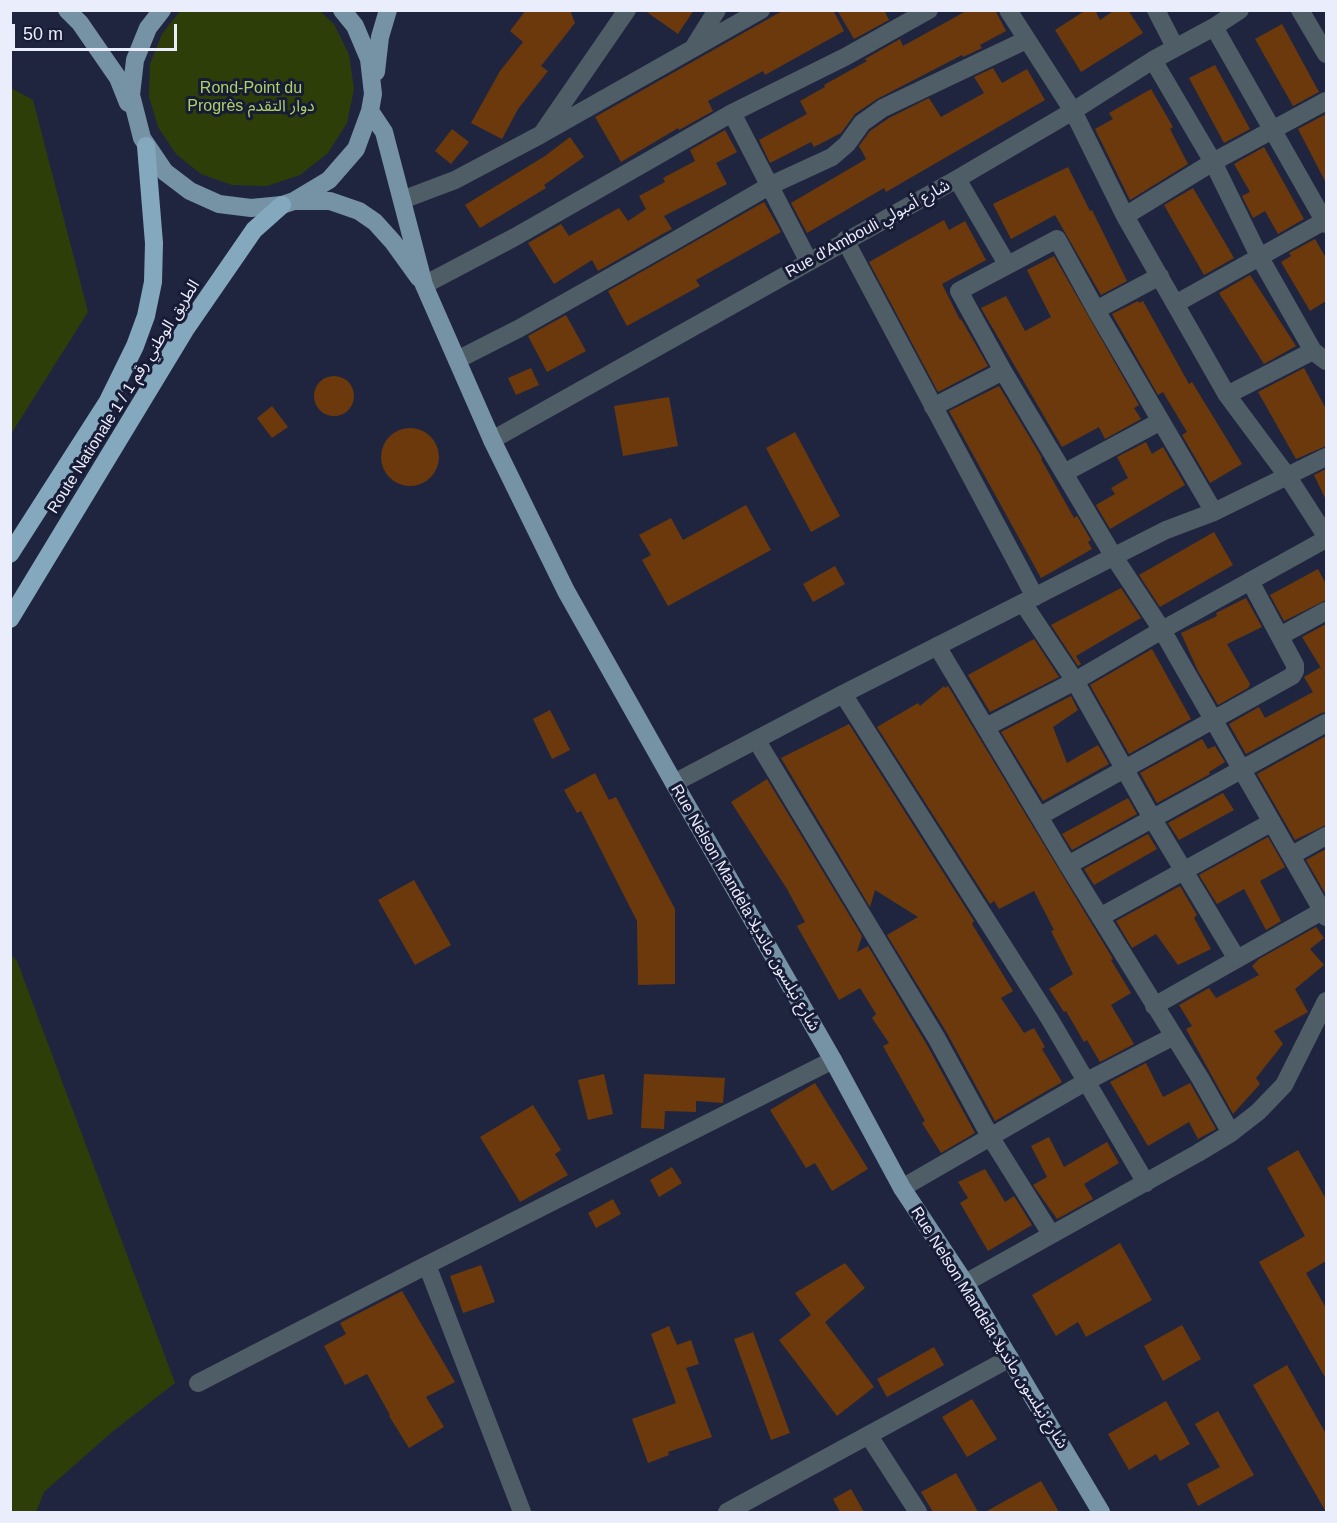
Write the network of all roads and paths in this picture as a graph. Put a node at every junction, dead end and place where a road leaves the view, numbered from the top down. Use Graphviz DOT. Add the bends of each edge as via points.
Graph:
graph roads {
  1 [pos="67,10"];
  2 [pos="162,10"];
  3 [pos="342,10"];
  4 [pos="388,10"];
  5 [pos="627,10"];
  6 [pos="717,10"];
  7 [pos="761,10"];
  8 [pos="928,10"];
  9 [pos="1008,10"];
  10 [pos="1156,10"];
  11 [pos="1240,10"];
  12 [pos="1300,10"];
  13 [pos="1214,27"];
  14 [pos="1026,40"];
  15 [pos="1175,47"];
  16 [pos="692,50"];
  17 [pos="1326,54"];
  18 [pos="1154,60"];
  19 [pos="1326,101"];
  20 [pos="371,103"];
  21 [pos="1073,111"];
  22 [pos="732,113"];
  23 [pos="138,129"];
  24 [pos="1273,130"];
  25 [pos="540,135"];
  26 [pos="146,146"];
  27 [pos="1213,162"];
  28 [pos="957,179"];
  29 [pos="769,186"];
  30 [pos="402,200"];
  31 [pos="288,203"];
  32 [pos="1125,216"];
  33 [pos="1326,222"];
  34 [pos="845,240"];
  35 [pos="1259,256"];
  36 [pos="810,262"];
  37 [pos="1007,264"];
  38 [pos="1160,276"];
  39 [pos="424,285"];
  40 [pos="1175,304"];
  41 [pos="1096,310"];
  42 [pos="1320,356"];
  43 [pos="457,360"];
  44 [pos="1003,371"];
  45 [pos="1227,395"];
  46 [pos="933,407"];
  47 [pos="1161,421"];
  48 [pos="492,440"];
  49 [pos="1326,456"];
  50 [pos="1064,473"];
  51 [pos="1288,477"];
  52 [pos="1214,512"];
  53 [pos="1326,538"];
  54 [pos="10,554"];
  55 [pos="1114,557"];
  56 [pos="1250,581"];
  57 [pos="1029,600"];
  58 [pos="1326,611"];
  59 [pos="10,619"];
  60 [pos="1162,630"];
  61 [pos="1280,636"];
  62 [pos="937,646"];
  63 [pos="1075,681"];
  64 [pos="843,694"];
  65 [pos="1212,720"];
  66 [pos="1326,723"];
  67 [pos="986,728"];
  68 [pos="757,741"];
  69 [pos="1124,769"];
  70 [pos="1241,771"];
  71 [pos="674,783"];
  72 [pos="1040,816"];
  73 [pos="1152,818"];
  74 [pos="1272,822"];
  75 [pos="1326,836"];
  76 [pos="1292,855"];
  77 [pos="1068,865"];
  78 [pos="1184,872"];
  79 [pos="1324,914"];
  80 [pos="1100,917"];
  81 [pos="1237,958"];
  82 [pos="1326,1001"];
  83 [pos="1154,1006"];
  84 [pos="1322,1032"];
  85 [pos="1174,1036"];
  86 [pos="833,1060"];
  87 [pos="1087,1081"];
  88 [pos="1231,1133"];
  89 [pos="991,1138"];
  90 [pos="1146,1183"];
  91 [pos="902,1188"];
  92 [pos="1051,1234"];
  93 [pos="427,1265"];
  94 [pos="964,1283"];
  95 [pos="1010,1358"];
  96 [pos="198,1383"];
  97 [pos="869,1436"];
  98 [pos="522,1512"];
  99 [pos="727,1512"];
  100 [pos="918,1512"];
  101 [pos="1101,1512"];
  1 -- 23 [label="main road" via="81,23 118,78"];
  2 -- 23 [label="main road" via="148,28 135,60 131,94"];
  3 -- 20 [label="main road" via="355,27 369,59"];
  4 -- 20 [label="main road" via="380,37"];
  5 -- 25 [label="street"];
  6 -- 16 [label="street"];
  7 -- 16 [label="street"];
  8 -- 22 [label="street"];
  9 -- 14 [label="street"];
  10 -- 15 [label="street"];
  11 -- 13 [label="street, Rue d'Ambouli شارع أمبولي"];
  12 -- 17 [label="street"];
  13 -- 15 [label="street, Rue d'Ambouli شارع أمبولي"];
  13 -- 24 [label="street"];
  14 -- 21 [label="street"];
  14 -- 29 [label="street" via="883,108 862,123 832,157"];
  15 -- 18 [label="street, Rue d'Ambouli شارع أمبولي"];
  16 -- 25 [label="street"];
  18 -- 21 [label="street, Rue d'Ambouli شارع أمبولي"];
  18 -- 27 [label="street"];
  19 -- 24 [label="street"];
  20 -- 30 [label="main road, Rue Nelson Mandela شارع نيلسون مانديلا" via="384,132"];
  20 -- 31 [label="main road" via="356,149 329,180"];
  21 -- 28 [label="street, Rue d'Ambouli شارع أمبولي"];
  21 -- 32 [label="street"];
  22 -- 29 [label="street"];
  22 -- 39 [label="street"];
  23 -- 26 [label="main road"];
  24 -- 27 [label="street"];
  24 -- 33 [label="street"];
  25 -- 30 [label="street" via="455,180"];
  26 -- 31 [label="main road" via="165,172 190,191 219,204 251,208"];
  26 -- 54 [label="highway, Route Nationale 1 / الطريق الوطني رقم 1" via="154,243 153,282 146,316 108,400"];
  27 -- 32 [label="street"];
  27 -- 35 [label="street"];
  28 -- 34 [label="street, Rue d'Ambouli شارع أمبولي"];
  28 -- 37 [label="street"];
  29 -- 36 [label="street"];
  29 -- 43 [label="street"];
  30 -- 39 [label="main road, Rue Nelson Mandela شارع نيلسون مانديلا"];
  31 -- 39 [label="main road, Rue Nelson Mandela شارع نيلسون مانديلا" via="330,201 359,211 393,242"];
  31 -- 59 [label="highway, Route Nationale 1 / الطريق الوطني رقم 1" via="254,230 185,330"];
  32 -- 38 [label="street"];
  33 -- 35 [label="street"];
  34 -- 36 [label="street, Rue d'Ambouli شارع أمبولي"];
  34 -- 46 [label="street"];
  35 -- 40 [label="street"];
  35 -- 42 [label="street"];
  36 -- 48 [label="street, Rue d'Ambouli شارع أمبولي"];
  37 -- 41 [label="street" via="1057,239"];
  37 -- 44 [label="street" via="959,291"];
  38 -- 40 [label="street"];
  38 -- 41 [label="street"];
  39 -- 43 [label="main road, Rue Nelson Mandela شارع نيلسون مانديلا"];
  40 -- 45 [label="street"];
  41 -- 47 [label="street"];
  42 -- 45 [label="street"];
  43 -- 48 [label="main road, Rue Nelson Mandela شارع نيلسون مانديلا"];
  44 -- 46 [label="street"];
  44 -- 50 [label="street"];
  45 -- 51 [label="street"];
  46 -- 57 [label="street"];
  47 -- 50 [label="street"];
  47 -- 52 [label="street"];
  48 -- 71 [label="main road, Rue Nelson Mandela شارع نيلسون مانديلا" via="567,591"];
  49 -- 51 [label="street"];
  50 -- 55 [label="street"];
  51 -- 52 [label="street"];
  51 -- 53 [label="street"];
  52 -- 55 [label="street" via="1166,530"];
  53 -- 56 [label="street"];
  55 -- 57 [label="street"];
  55 -- 60 [label="street"];
  56 -- 60 [label="street"];
  56 -- 61 [label="street"];
  57 -- 62 [label="street"];
  57 -- 63 [label="street"];
  58 -- 61 [label="street"];
  60 -- 63 [label="street"];
  60 -- 65 [label="street"];
  61 -- 65 [label="street" via="1295,665 1292,675"];
  62 -- 64 [label="street"];
  62 -- 67 [label="street"];
  63 -- 67 [label="street"];
  63 -- 69 [label="street"];
  64 -- 68 [label="street"];
  64 -- 87 [label="street"];
  65 -- 69 [label="street"];
  65 -- 70 [label="street"];
  66 -- 70 [label="street"];
  67 -- 72 [label="street"];
  68 -- 71 [label="street"];
  68 -- 89 [label="street" via="937,1039"];
  69 -- 72 [label="street"];
  69 -- 73 [label="street"];
  70 -- 73 [label="street"];
  70 -- 74 [label="street"];
  71 -- 86 [label="main road, Rue Nelson Mandela شارع نيلسون مانديلا"];
  72 -- 77 [label="street"];
  73 -- 77 [label="street"];
  73 -- 78 [label="street"];
  74 -- 76 [label="street"];
  74 -- 78 [label="street"];
  75 -- 76 [label="street"];
  76 -- 79 [label="street"];
  77 -- 80 [label="street"];
  78 -- 80 [label="street"];
  78 -- 81 [label="street"];
  79 -- 81 [label="street"];
  80 -- 83 [label="street"];
  81 -- 83 [label="street"];
  82 -- 84 [label="street"];
  83 -- 85 [label="street"];
  84 -- 88 [label="street" via="1284,1085"];
  85 -- 87 [label="street"];
  85 -- 88 [label="street"];
  86 -- 91 [label="main road, Rue Nelson Mandela شارع نيلسون مانديلا"];
  86 -- 93 [label="street"];
  87 -- 89 [label="street"];
  87 -- 90 [label="street"];
  88 -- 90 [label="street"];
  89 -- 91 [label="street"];
  89 -- 92 [label="street"];
  90 -- 92 [label="street"];
  91 -- 94 [label="main road, Rue Nelson Mandela شارع نيلسون مانديلا"];
  92 -- 94 [label="street"];
  93 -- 96 [label="street"];
  93 -- 98 [label="street"];
  94 -- 95 [label="main road, Rue Nelson Mandela شارع نيلسون مانديلا"];
  95 -- 97 [label="street"];
  95 -- 101 [label="main road, Rue Nelson Mandela شارع نيلسون مانديلا"];
  97 -- 99 [label="street"];
  97 -- 100 [label="street"];
}
